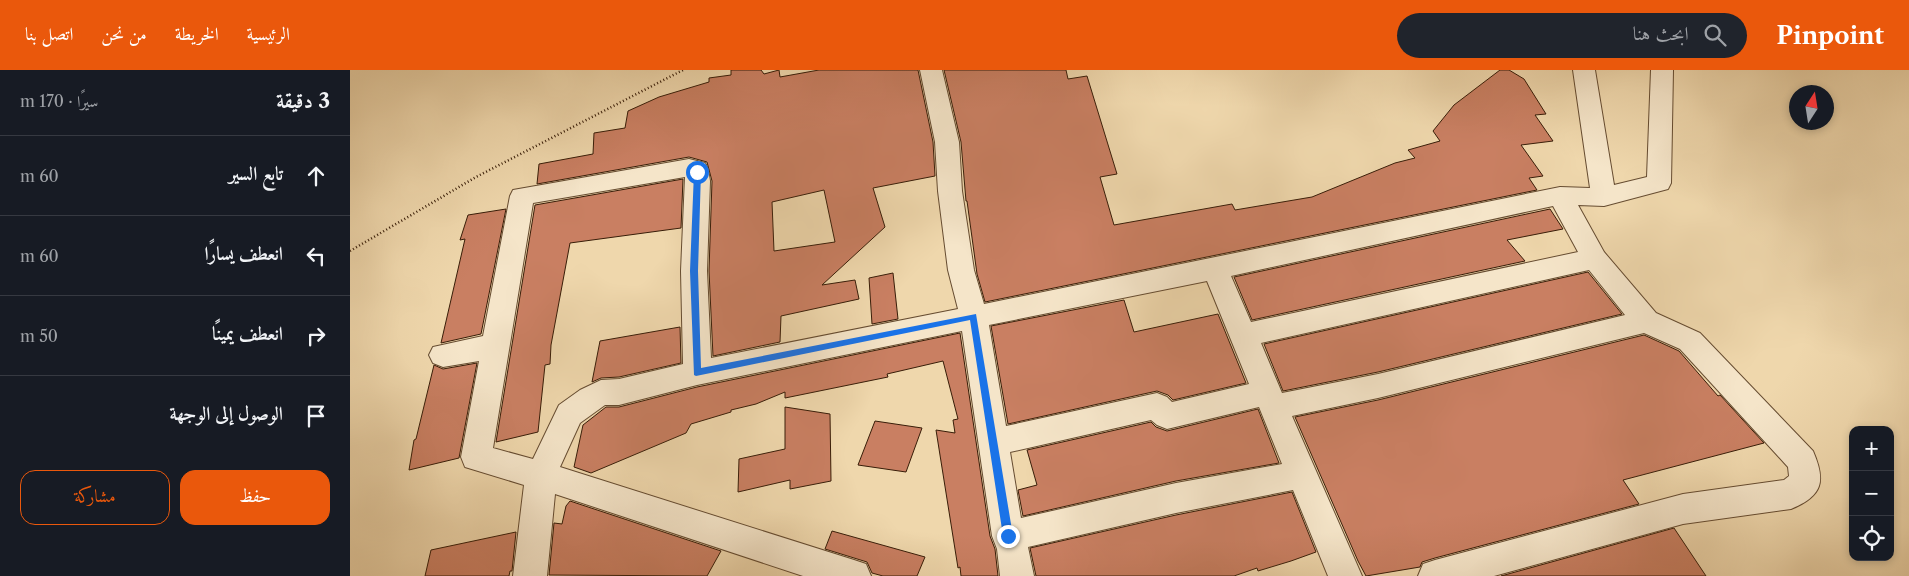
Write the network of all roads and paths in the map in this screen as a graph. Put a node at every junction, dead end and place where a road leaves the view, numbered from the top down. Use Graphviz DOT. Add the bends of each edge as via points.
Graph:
graph roads {
  1 [pos="683,70"];
  2 [pos="931,70"];
  3 [pos="1584,70"];
  4 [pos="1662,70"];
  5 [pos="1560,196"];
  6 [pos="1604,197"];
  7 [pos="350,251"];
  8 [pos="1595,259"];
  9 [pos="1215,269"];
  10 [pos="974,316"];
  11 [pos="1646,321"];
  12 [pos="1242,336"];
  13 [pos="496,346"];
  14 [pos="443,355"];
  15 [pos="696,373"];
  16 [pos="1272,400"];
  17 [pos="992,442"];
  18 [pos="541,474"];
  19 [pos="1302,474"];
  20 [pos="1008,536"];
  21 [pos="530,576"];
  22 [pos="854,576"];
  23 [pos="1017,576"];
  24 [pos="1345,576"];
  25 [pos="1435,576"];
  1 -- 7 [label="path" via="476,177"];
  2 -- 10 [label="street" via="947,142 961,270"];
  3 -- 6 [label="street"];
  4 -- 6 [label="street" via="1659,183"];
  5 -- 6 [label="street"];
  5 -- 8 [label="street"];
  5 -- 9 [label="street"];
  8 -- 11 [label="street"];
  8 -- 12 [label="street"];
  9 -- 10 [label="street"];
  9 -- 12 [label="street"];
  10 -- 15 [label="street"];
  10 -- 17 [label="street"];
  11 -- 16 [label="street" via="1388,384"];
  11 -- 25 [label="street" via="1690,341 1802,461 1806,482 1792,494 1683,509"];
  12 -- 16 [label="street"];
  13 -- 14 [label="street"];
  13 -- 15 [label="street" via="522,196 689,168 696,169 698,181 694,271"];
  13 -- 18 [label="street" via="501,381 476,457"];
  15 -- 18 [label="street" via="619,392 601,393 590,399 569,414"];
  16 -- 17 [label="street" via="1167,416 1157,406"];
  16 -- 19 [label="street"];
  17 -- 20 [label="street"];
  18 -- 21 [label="street"];
  18 -- 22 [label="street"];
  19 -- 20 [label="street" via="1176,498"];
  19 -- 24 [label="street"];
  20 -- 23 [label="street"];
}
